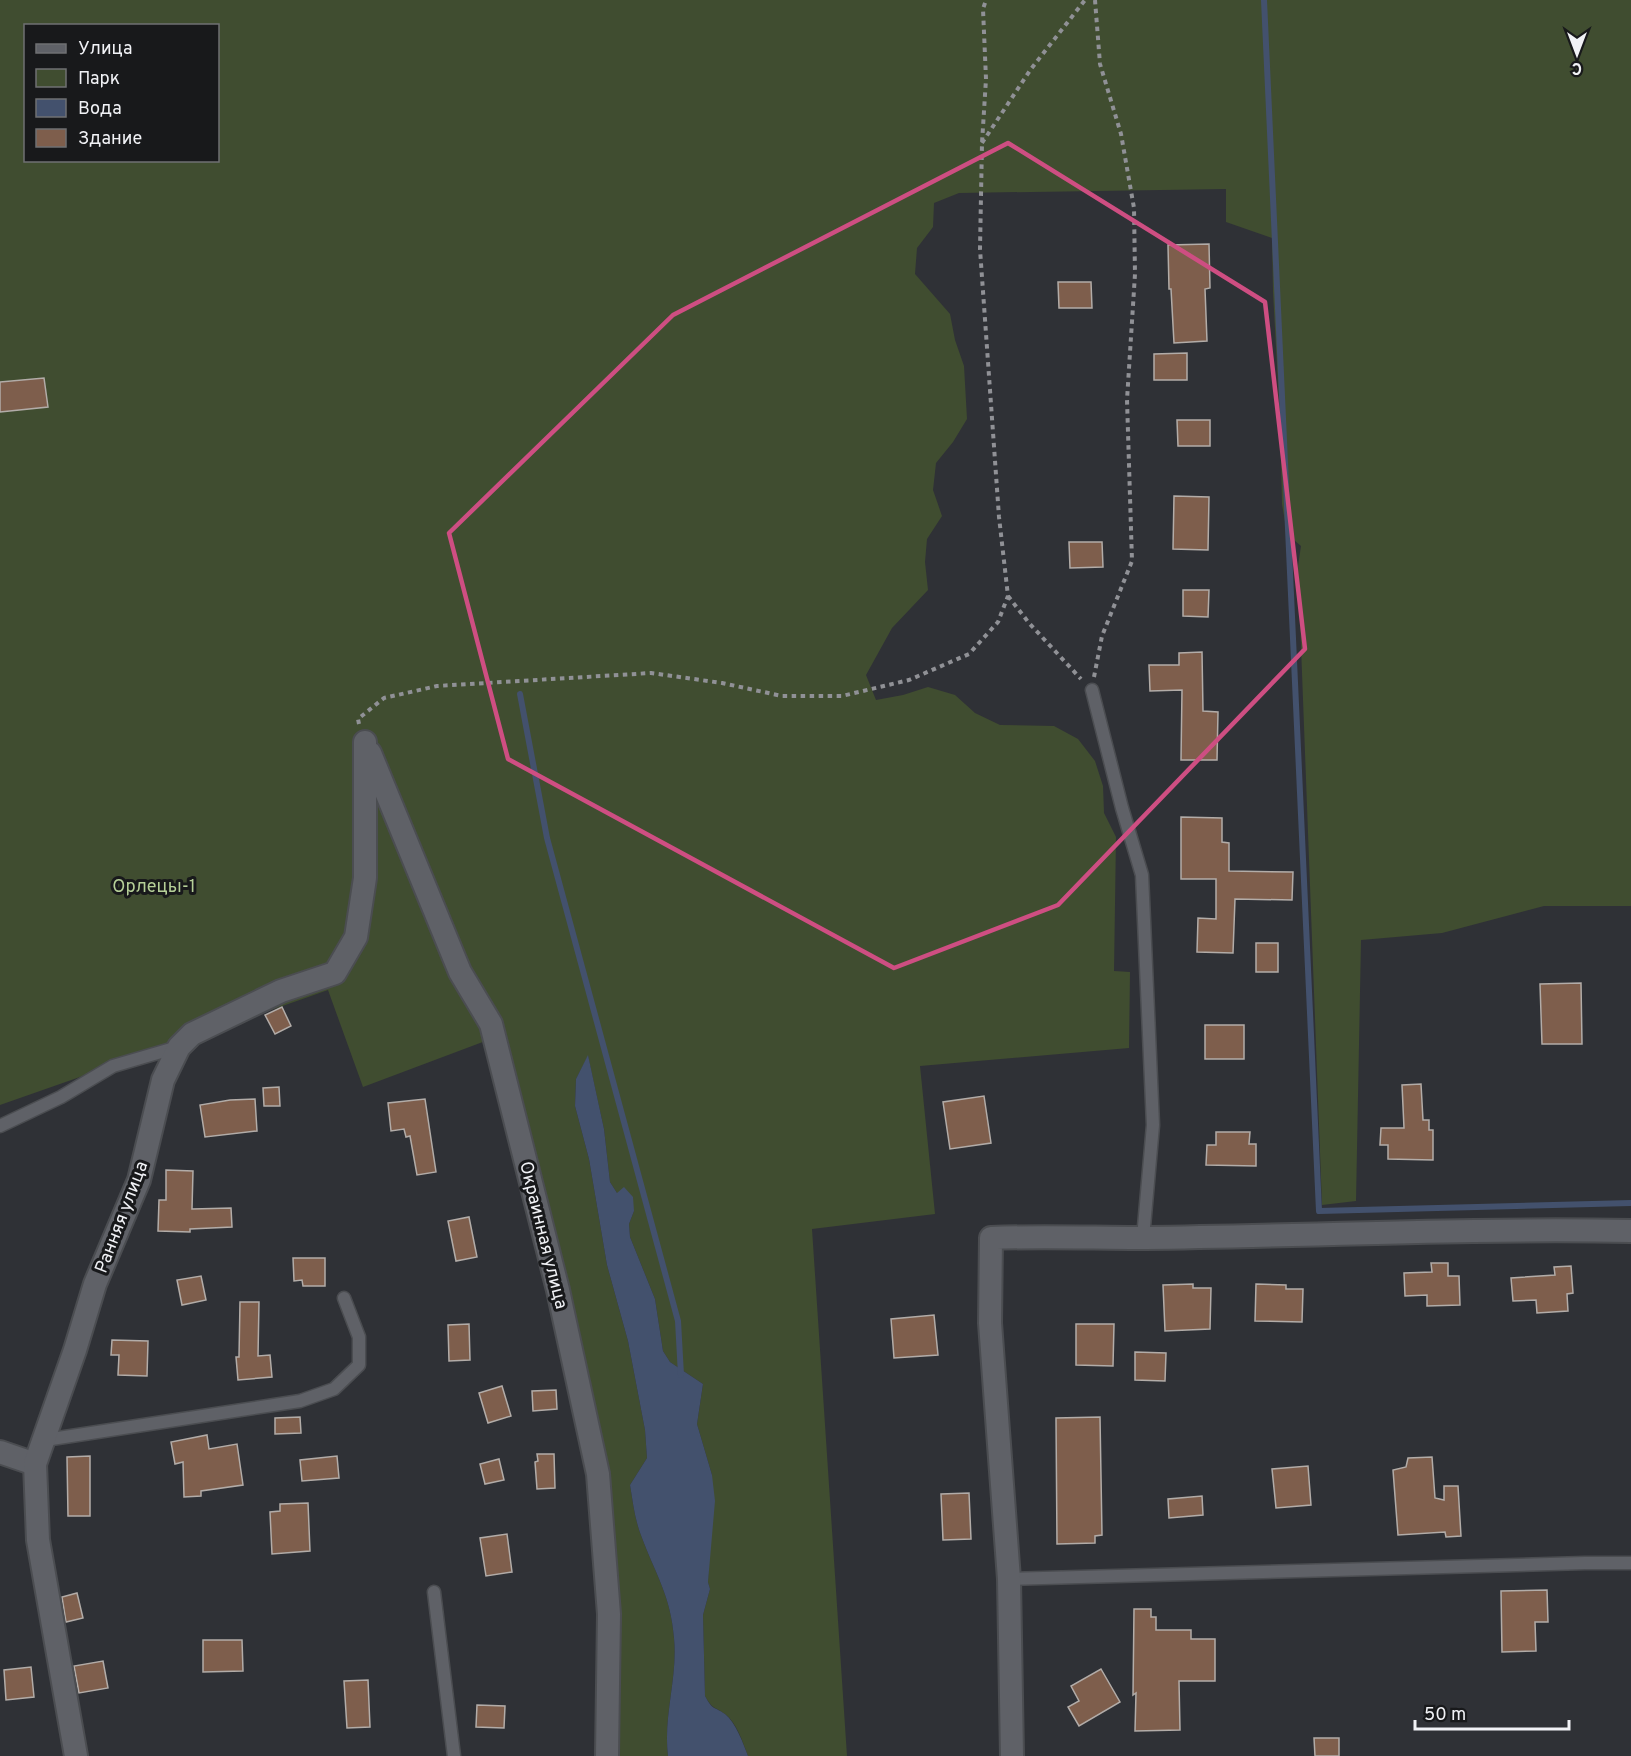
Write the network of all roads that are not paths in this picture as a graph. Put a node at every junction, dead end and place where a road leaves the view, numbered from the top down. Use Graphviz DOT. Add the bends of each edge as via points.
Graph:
graph roads {
  1 [pos="1092,690"];
  2 [pos="365,742"];
  3 [pos="179,1047"];
  4 [pos="0,1126"];
  5 [pos="1631,1232"];
  6 [pos="1143,1238"];
  7 [pos="344,1298"];
  8 [pos="45,1440"];
  9 [pos="0,1452"];
  10 [pos="35,1464"];
  11 [pos="1631,1563"];
  12 [pos="1009,1579"];
  13 [pos="434,1592"];
  14 [pos="76,1756"];
  15 [pos="454,1756"];
  16 [pos="608,1756"];
  17 [pos="1012,1756"];
  1 -- 6 [label="lane" via="1142,875 1153,1125"];
  2 -- 3 [label="street, Ранняя улица" via="365,878 356,937 335,973 281,991 192,1034"];
  2 -- 16 [label="street, Окраинная улица" via="460,972 491,1024 558,1290 598,1474 609,1614"];
  3 -- 4 [label="lane" via="113,1066"];
  3 -- 8 [label="street, Ранняя улица" via="163,1080 139,1180 94,1284"];
  5 -- 6 [label="street" via="1530,1229"];
  6 -- 12 [label="street" via="991,1238 990,1323"];
  7 -- 8 [label="lane" via="359,1338 359,1365 334,1389 300,1401"];
  8 -- 10 [label="street, Ранняя улица"];
  9 -- 10 [label="street"];
  10 -- 14 [label="street, Ранняя улица" via="38,1540"];
  11 -- 12 [label="lane"];
  12 -- 17 [label="street"];
  13 -- 15 [label="lane"];
}
